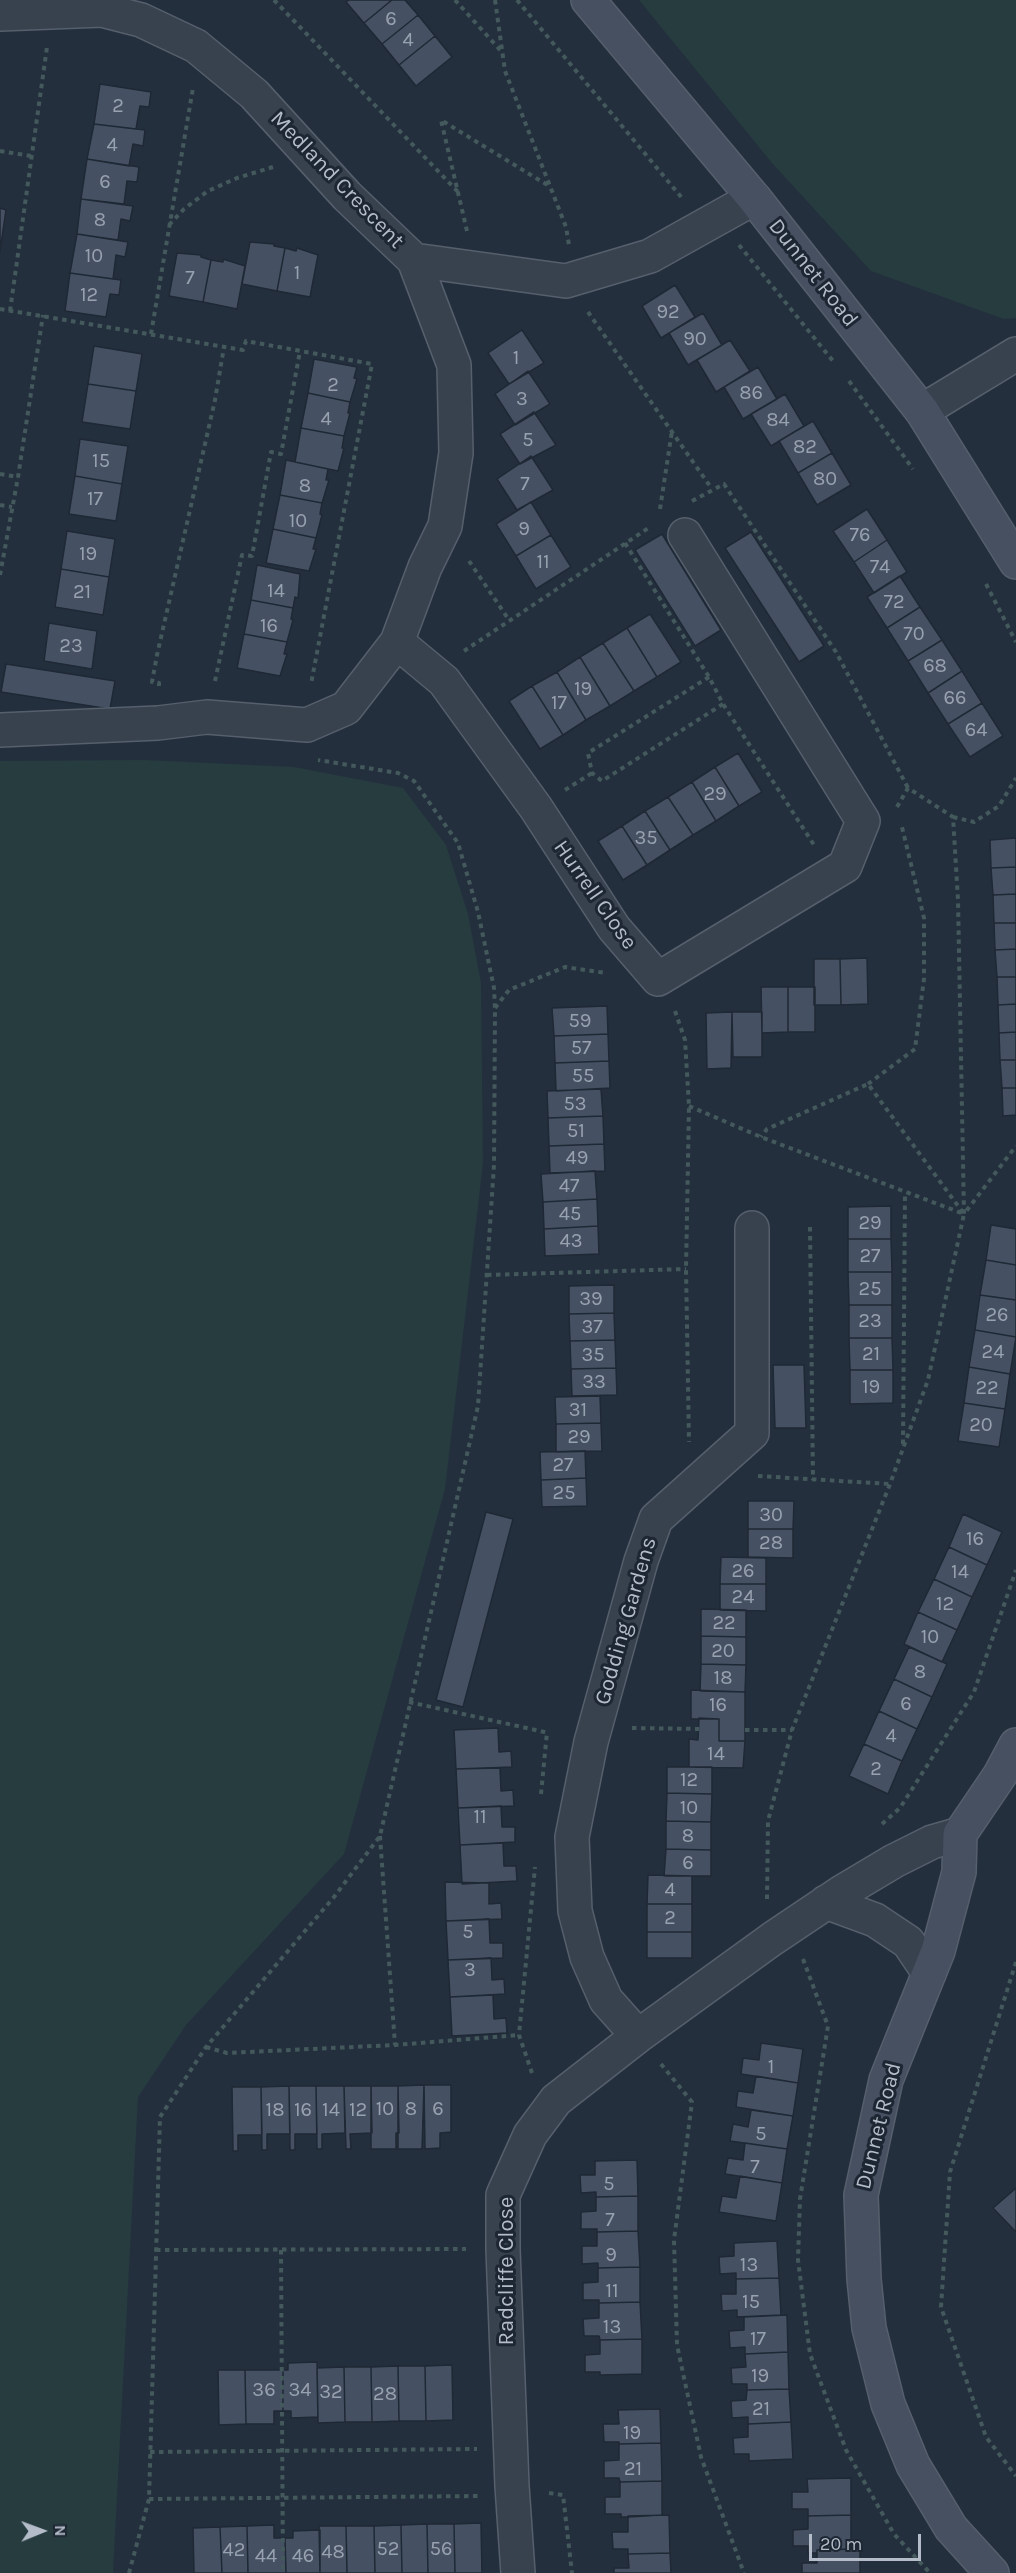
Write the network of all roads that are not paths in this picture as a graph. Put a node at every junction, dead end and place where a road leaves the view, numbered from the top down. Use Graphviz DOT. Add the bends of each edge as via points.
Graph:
graph roads {
  1 [pos="588,0"];
  2 [pos="101,5"];
  3 [pos="0,14"];
  4 [pos="754,198"];
  5 [pos="414,260"];
  6 [pos="1016,354"];
  7 [pos="922,411"];
  8 [pos="676,520"];
  9 [pos="1016,562"];
  10 [pos="397,642"];
  11 [pos="0,730"];
  12 [pos="752,1228"];
  13 [pos="1016,1745"];
  14 [pos="960,1834"];
  15 [pos="825,1902"];
  16 [pos="929,1973"];
  17 [pos="638,2036"];
  18 [pos="518,2573"];
  19 [pos="992,2573"];
  1 -- 4 [label="street, Dunnet Road"];
  2 -- 3 [label="street, Medland Crescent"];
  2 -- 5 [label="street, Medland Crescent" via="196,46 254,94 347,196"];
  4 -- 5 [label="street, Medland Crescent" via="650,256 566,281"];
  4 -- 7 [label="street, Dunnet Road"];
  5 -- 10 [label="street" via="454,365 456,453 445,526"];
  6 -- 7 [label="street"];
  7 -- 9 [label="street, Dunnet Road"];
  8 -- 10 [label="street, Hurrell Close" via="862,821 839,869 658,978 614,928 536,808 444,681"];
  10 -- 11 [label="street" via="346,708 307,725 207,717"];
  12 -- 17 [label="street, Godding Gardens" via="752,1433 656,1519 640,1561 591,1742 572,1837 575,1911 586,1957 606,2000"];
  13 -- 14 [label="street"];
  14 -- 15 [label="street, Radcliffe Close" via="932,1842 894,1861"];
  14 -- 16 [label="street, Dunnet Road" via="959,1872"];
  15 -- 16 [label="street" via="875,1920 908,1942"];
  15 -- 17 [label="street, Radcliffe Close"];
  16 -- 19 [label="street, Dunnet Road" via="886,2080 861,2195 869,2328 888,2404 913,2465 951,2528"];
  17 -- 18 [label="street, Radcliffe Close" via="556,2100 530,2135 503,2195"];
}
